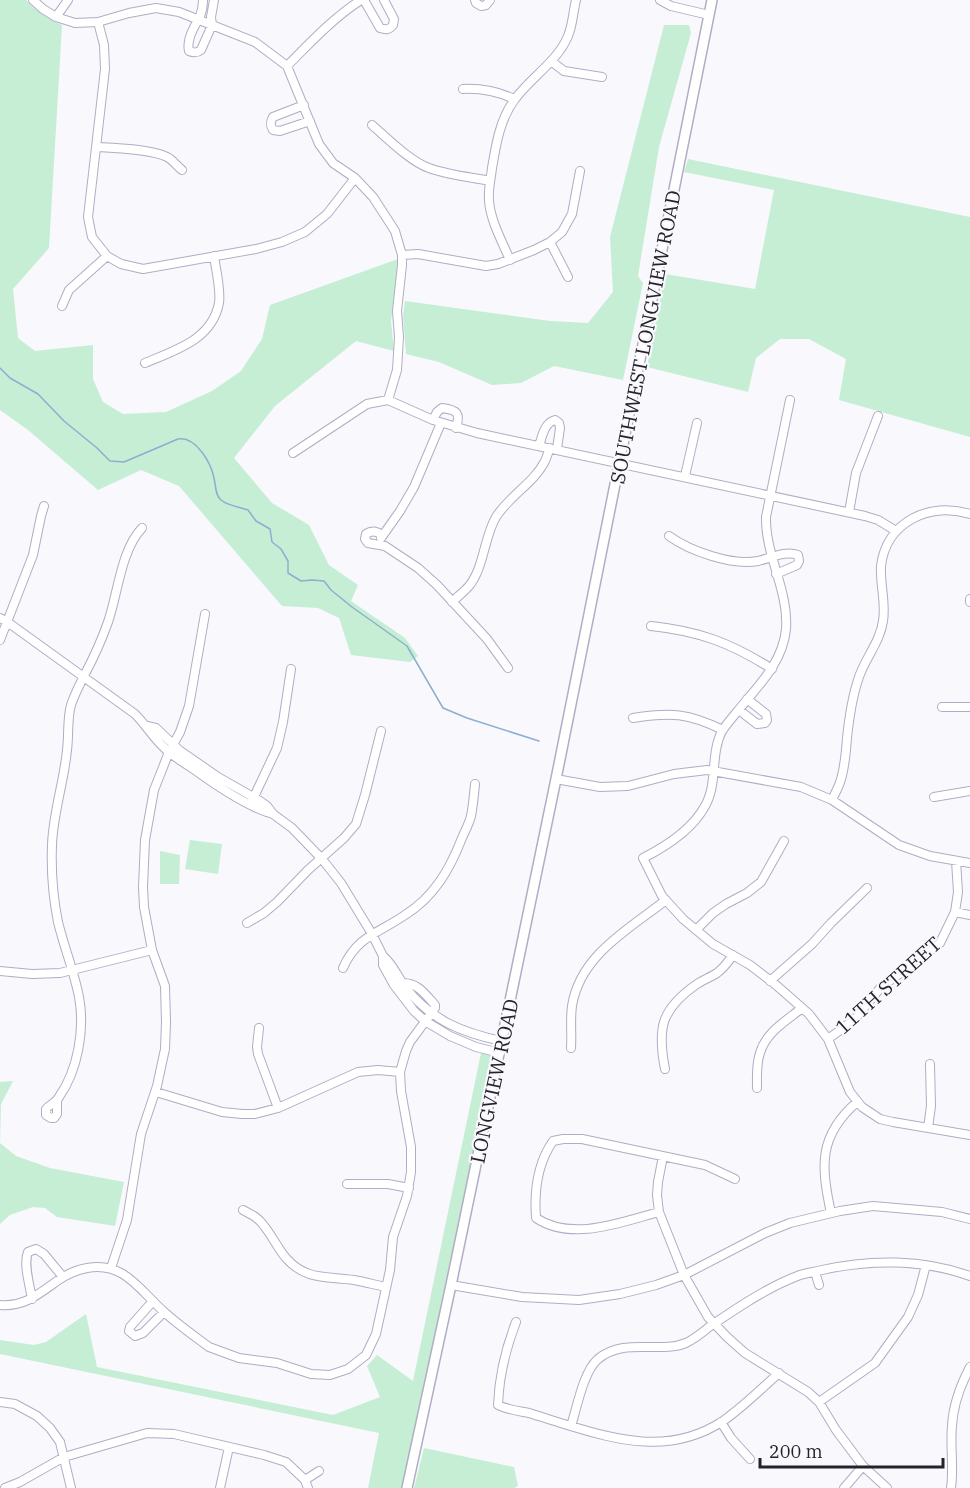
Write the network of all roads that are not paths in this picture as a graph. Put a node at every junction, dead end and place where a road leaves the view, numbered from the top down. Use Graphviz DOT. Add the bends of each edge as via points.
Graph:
graph roads {
  1 [pos="33,0"];
  2 [pos="68,0"];
  3 [pos="203,0"];
  4 [pos="214,0"];
  5 [pos="363,0"];
  6 [pos="384,0"];
  7 [pos="475,0"];
  8 [pos="490,0"];
  9 [pos="576,0"];
  10 [pos="660,0"];
  11 [pos="712,0"];
  12 [pos="709,15"];
  13 [pos="56,17"];
  14 [pos="198,20"];
  15 [pos="98,22"];
  16 [pos="212,25"];
  17 [pos="551,61"];
  18 [pos="287,66"];
  19 [pos="602,77"];
  20 [pos="463,89"];
  21 [pos="514,99"];
  22 [pos="304,105"];
  23 [pos="310,121"];
  24 [pos="372,125"];
  25 [pos="96,147"];
  26 [pos="182,170"];
  27 [pos="579,171"];
  28 [pos="355,178"];
  29 [pos="490,180"];
  30 [pos="550,242"];
  31 [pos="402,255"];
  32 [pos="106,256"];
  33 [pos="214,256"];
  34 [pos="510,260"];
  35 [pos="568,277"];
  36 [pos="62,306"];
  37 [pos="145,363"];
  38 [pos="388,400"];
  39 [pos="790,400"];
  40 [pos="878,416"];
  41 [pos="437,422"];
  42 [pos="696,423"];
  43 [pos="456,428"];
  44 [pos="539,446"];
  45 [pos="553,448"];
  46 [pos="292,453"];
  47 [pos="620,463"];
  48 [pos="685,476"];
  49 [pos="770,495"];
  50 [pos="44,507"];
  51 [pos="849,512"];
  52 [pos="970,513"];
  53 [pos="142,528"];
  54 [pos="896,531"];
  55 [pos="382,535"];
  56 [pos="669,536"];
  57 [pos="385,546"];
  58 [pos="771,557"];
  59 [pos="776,574"];
  60 [pos="452,602"];
  61 [pos="205,614"];
  62 [pos="3,620"];
  63 [pos="651,626"];
  64 [pos="0,639"];
  65 [pos="508,668"];
  66 [pos="291,669"];
  67 [pos="772,669"];
  68 [pos="577,674"];
  69 [pos="84,677"];
  70 [pos="747,699"];
  71 [pos="942,707"];
  72 [pos="970,707"];
  73 [pos="739,710"];
  74 [pos="633,717"];
  75 [pos="147,726"];
  76 [pos="723,730"];
  77 [pos="381,731"];
  78 [pos="173,744"];
  79 [pos="169,752"];
  80 [pos="713,771"];
  81 [pos="556,779"];
  82 [pos="476,784"];
  83 [pos="970,791"];
  84 [pos="934,797"];
  85 [pos="832,800"];
  86 [pos="252,801"];
  87 [pos="784,841"];
  88 [pos="322,859"];
  89 [pos="956,861"];
  90 [pos="970,862"];
  91 [pos="867,888"];
  92 [pos="666,900"];
  93 [pos="955,912"];
  94 [pos="970,915"];
  95 [pos="247,923"];
  96 [pos="696,930"];
  97 [pos="372,934"];
  98 [pos="152,950"];
  99 [pos="733,955"];
  100 [pos="383,956"];
  101 [pos="343,968"];
  102 [pos="72,970"];
  103 [pos="0,971"];
  104 [pos="770,981"];
  105 [pos="802,1008"];
  106 [pos="432,1014"];
  107 [pos="425,1021"];
  108 [pos="259,1028"];
  109 [pos="828,1039"];
  110 [pos="502,1041"];
  111 [pos="571,1048"];
  112 [pos="500,1053"];
  113 [pos="930,1064"];
  114 [pos="665,1069"];
  115 [pos="400,1072"];
  116 [pos="757,1088"];
  117 [pos="156,1092"];
  118 [pos="57,1101"];
  119 [pos="857,1102"];
  120 [pos="278,1108"];
  121 [pos="928,1128"];
  122 [pos="970,1136"];
  123 [pos="663,1156"];
  124 [pos="735,1179"];
  125 [pos="347,1184"];
  126 [pos="409,1188"];
  127 [pos="243,1210"];
  128 [pos="659,1212"];
  129 [pos="831,1213"];
  130 [pos="970,1219"];
  131 [pos="926,1265"];
  132 [pos="111,1268"];
  133 [pos="814,1272"];
  134 [pos="684,1275"];
  135 [pos="970,1276"];
  136 [pos="63,1277"];
  137 [pos="451,1285"];
  138 [pos="819,1285"];
  139 [pos="386,1287"];
  140 [pos="32,1299"];
  141 [pos="153,1301"];
  142 [pos="0,1305"];
  143 [pos="164,1312"];
  144 [pos="516,1322"];
  145 [pos="714,1324"];
  146 [pos="970,1367"];
  147 [pos="779,1373"];
  148 [pos="0,1402"];
  149 [pos="819,1402"];
  150 [pos="721,1422"];
  151 [pos="572,1426"];
  152 [pos="229,1447"];
  153 [pos="64,1457"];
  154 [pos="750,1459"];
  155 [pos="863,1466"];
  156 [pos="320,1471"];
  157 [pos="307,1484"];
  158 [pos="5,1488"];
  159 [pos="71,1488"];
  160 [pos="220,1488"];
  161 [pos="407,1488"];
  162 [pos="844,1488"];
  163 [pos="887,1488"];
  164 [pos="951,1488"];
  1 -- 13 [label="street"];
  2 -- 13 [label="street"];
  3 -- 14 [label="street"];
  4 -- 16 [label="street"];
  5 -- 6 [label="street" via="385,30 393,26 394,19"];
  5 -- 18 [label="street"];
  7 -- 8 [label="street" via="481,6"];
  9 -- 17 [label="street" via="568,37"];
  10 -- 12 [label="street"];
  11 -- 12 [label="street, SOUTHWEST LONGVIEW ROAD"];
  12 -- 47 [label="street, SOUTHWEST LONGVIEW ROAD"];
  13 -- 15 [label="street" via="75,23"];
  14 -- 15 [label="street" via="156,8"];
  14 -- 16 [label="street"];
  14 -- 16 [label="street" via="189,51 201,50"];
  15 -- 25 [label="street" via="105,69"];
  16 -- 18 [label="street" via="255,42"];
  17 -- 19 [label="street" via="564,71"];
  17 -- 21 [label="street"];
  18 -- 22 [label="street"];
  20 -- 21 [label="street" via="494,91"];
  21 -- 29 [label="street" via="501,124"];
  22 -- 23 [label="street"];
  22 -- 23 [label="street" via="273,117 271,126 280,131"];
  23 -- 28 [label="street" via="319,144 333,163"];
  24 -- 29 [label="street" via="427,168"];
  25 -- 26 [label="street" via="164,156"];
  25 -- 32 [label="street" via="88,217 93,237"];
  27 -- 30 [label="street" via="572,214 562,232"];
  28 -- 31 [label="street" via="396,231"];
  28 -- 33 [label="street" via="327,214 305,232 256,249"];
  29 -- 34 [label="street" via="493,219"];
  30 -- 34 [label="street"];
  30 -- 35 [label="street"];
  31 -- 34 [label="street" via="418,254 486,266"];
  31 -- 38 [label="street" via="397,311 398,370"];
  32 -- 33 [label="street" via="143,269"];
  32 -- 36 [label="street" via="69,290"];
  33 -- 37 [label="street" via="219,303 212,324 196,340"];
  38 -- 41 [label="street"];
  38 -- 46 [label="street" via="367,404"];
  39 -- 49 [label="street"];
  40 -- 51 [label="street" via="856,473"];
  41 -- 43 [label="street"];
  41 -- 43 [label="street" via="437,412 442,408 454,411 459,419"];
  41 -- 55 [label="street" via="414,488"];
  42 -- 48 [label="street"];
  43 -- 44 [label="street"];
  44 -- 45 [label="street"];
  44 -- 45 [label="street" via="546,427 555,420 561,428"];
  45 -- 47 [label="street"];
  45 -- 60 [label="street" via="535,476 497,516 470,585"];
  47 -- 48 [label="street"];
  47 -- 68 [label="street, SOUTHWEST LONGVIEW ROAD"];
  48 -- 49 [label="street"];
  49 -- 51 [label="street"];
  49 -- 58 [label="street" via="766,526"];
  50 -- 62 [label="street" via="33,555 14,606"];
  51 -- 54 [label="street" via="878,520"];
  52 -- 54 [label="street" via="935,510 906,522"];
  53 -- 69 [label="street" via="124,563 110,617"];
  54 -- 85 [label="street" via="883,554 883,621 857,681 844,771"];
  55 -- 57 [label="street"];
  55 -- 57 [label="street" via="370,531 365,539"];
  56 -- 58 [label="street" via="695,550 740,562"];
  57 -- 60 [label="street" via="418,568"];
  58 -- 59 [label="street"];
  58 -- 59 [label="street" via="798,555 797,566"];
  59 -- 67 [label="street" via="786,628"];
  60 -- 65 [label="street"];
  61 -- 78 [label="street" via="189,706"];
  62 -- 64 [label="street"];
  62 -- 69 [label="street"];
  63 -- 67 [label="street" via="719,640"];
  66 -- 86 [label="street" via="277,748"];
  67 -- 70 [label="street"];
  68 -- 81 [label="street, LONGVIEW ROAD"];
  69 -- 75 [label="street"];
  69 -- 102 [label="street" via="70,712 52,845 58,922"];
  70 -- 73 [label="street"];
  70 -- 73 [label="street" via="766,714 765,723 757,724"];
  71 -- 72 [label="street"];
  73 -- 76 [label="street"];
  74 -- 76 [label="street" via="682,715"];
  75 -- 78 [label="street" via="156,728"];
  75 -- 79 [label="street"];
  76 -- 80 [label="street" via="716,746"];
  77 -- 88 [label="street" via="356,824"];
  78 -- 79 [label="street"];
  78 -- 86 [label="street"];
  79 -- 86 [label="street" via="218,786"];
  79 -- 98 [label="street" via="154,790 145,840 144,907"];
  80 -- 81 [label="street" via="674,774 628,786 600,787"];
  80 -- 85 [label="street" via="801,787"];
  80 -- 92 [label="street" via="706,805 694,821 679,837 643,858"];
  81 -- 110 [label="street, LONGVIEW ROAD"];
  82 -- 97 [label="street" via="470,817 445,875 424,901"];
  83 -- 84 [label="street"];
  85 -- 89 [label="street" via="899,845"];
  86 -- 88 [label="street" via="267,806"];
  87 -- 96 [label="street" via="761,882 713,913"];
  88 -- 95 [label="street" via="277,902"];
  88 -- 97 [label="street"];
  89 -- 90 [label="street"];
  89 -- 93 [label="street, 11TH STREET"];
  91 -- 104 [label="street"];
  92 -- 96 [label="street"];
  92 -- 111 [label="street" via="601,951 587,968 572,1006"];
  93 -- 94 [label="street"];
  93 -- 109 [label="street, 11TH STREET" via="940,943 881,987 854,1020"];
  96 -- 99 [label="street"];
  97 -- 100 [label="street"];
  97 -- 101 [label="street" via="349,954"];
  98 -- 102 [label="street"];
  98 -- 117 [label="street" via="165,986 166,1010 165,1049"];
  99 -- 104 [label="street"];
  99 -- 114 [label="street" via="723,968 682,995 668,1011 661,1045"];
  100 -- 106 [label="street" via="416,1000"];
  100 -- 107 [label="street" via="383,965 394,985"];
  102 -- 103 [label="street" via="40,974"];
  102 -- 118 [label="street" via="80,999 80,1032 73,1070"];
  104 -- 105 [label="street"];
  105 -- 109 [label="street"];
  105 -- 116 [label="street" via="765,1041 759,1054"];
  106 -- 107 [label="street"];
  106 -- 110 [label="street" via="462,1031"];
  107 -- 112 [label="street" via="450,1036"];
  107 -- 115 [label="street" via="410,1042"];
  108 -- 120 [label="street" via="258,1054"];
  109 -- 119 [label="street"];
  110 -- 112 [label="street, LONGVIEW ROAD"];
  112 -- 137 [label="street, LONGVIEW ROAD"];
  113 -- 121 [label="street"];
  115 -- 120 [label="street" via="358,1072"];
  115 -- 126 [label="street" via="411,1158"];
  117 -- 120 [label="street" via="232,1114"];
  117 -- 132 [label="street" via="141,1134 127,1220"];
  119 -- 121 [label="street" via="880,1119"];
  119 -- 129 [label="street" via="834,1127 825,1150 823,1168"];
  121 -- 122 [label="street"];
  123 -- 124 [label="street" via="705,1166"];
  123 -- 128 [label="street" via="657,1195"];
  123 -- 128 [label="street" via="582,1139 553,1141 539,1171 535,1196 536,1218 545,1224 573,1229"];
  125 -- 126 [label="street"];
  126 -- 139 [label="street" via="393,1237"];
  127 -- 139 [label="street" via="259,1220 286,1258 306,1273"];
  128 -- 134 [label="street"];
  129 -- 130 [label="street" via="873,1206 942,1212"];
  129 -- 134 [label="street" via="765,1233"];
  131 -- 133 [label="street" via="873,1263"];
  131 -- 135 [label="street"];
  131 -- 149 [label="street" via="908,1317 875,1363"];
  132 -- 136 [label="street" via="78,1270"];
  132 -- 141 [label="street" via="134,1282"];
  133 -- 138 [label="street"];
  133 -- 145 [label="street" via="777,1285"];
  134 -- 137 [label="street" via="620,1294 579,1300 522,1298"];
  134 -- 145 [label="street"];
  136 -- 140 [label="street"];
  136 -- 140 [label="street" via="44,1254 28,1252"];
  137 -- 161 [label="street, LONGVIEW ROAD"];
  139 -- 143 [label="street" via="376,1335 366,1355 348,1369 330,1375 216,1351"];
  140 -- 142 [label="street"];
  141 -- 143 [label="street"];
  141 -- 143 [label="street" via="130,1327 131,1334 143,1333"];
  144 -- 151 [label="street" via="508,1341 498,1405"];
  145 -- 147 [label="street" via="745,1353"];
  145 -- 151 [label="street" via="683,1344 621,1348 599,1358 585,1382"];
  146 -- 164 [label="street" via="956,1400"];
  147 -- 149 [label="street"];
  147 -- 150 [label="street"];
  148 -- 153 [label="street" via="15,1404 37,1416 60,1442"];
  149 -- 155 [label="street"];
  150 -- 151 [label="street" via="686,1437 644,1442"];
  150 -- 154 [label="street"];
  152 -- 153 [label="street" via="174,1434 147,1433"];
  152 -- 157 [label="street" via="286,1462"];
  152 -- 160 [label="street"];
  153 -- 158 [label="street"];
  153 -- 159 [label="street"];
  155 -- 162 [label="street"];
  155 -- 163 [label="street"];
  156 -- 157 [label="street"];
}
